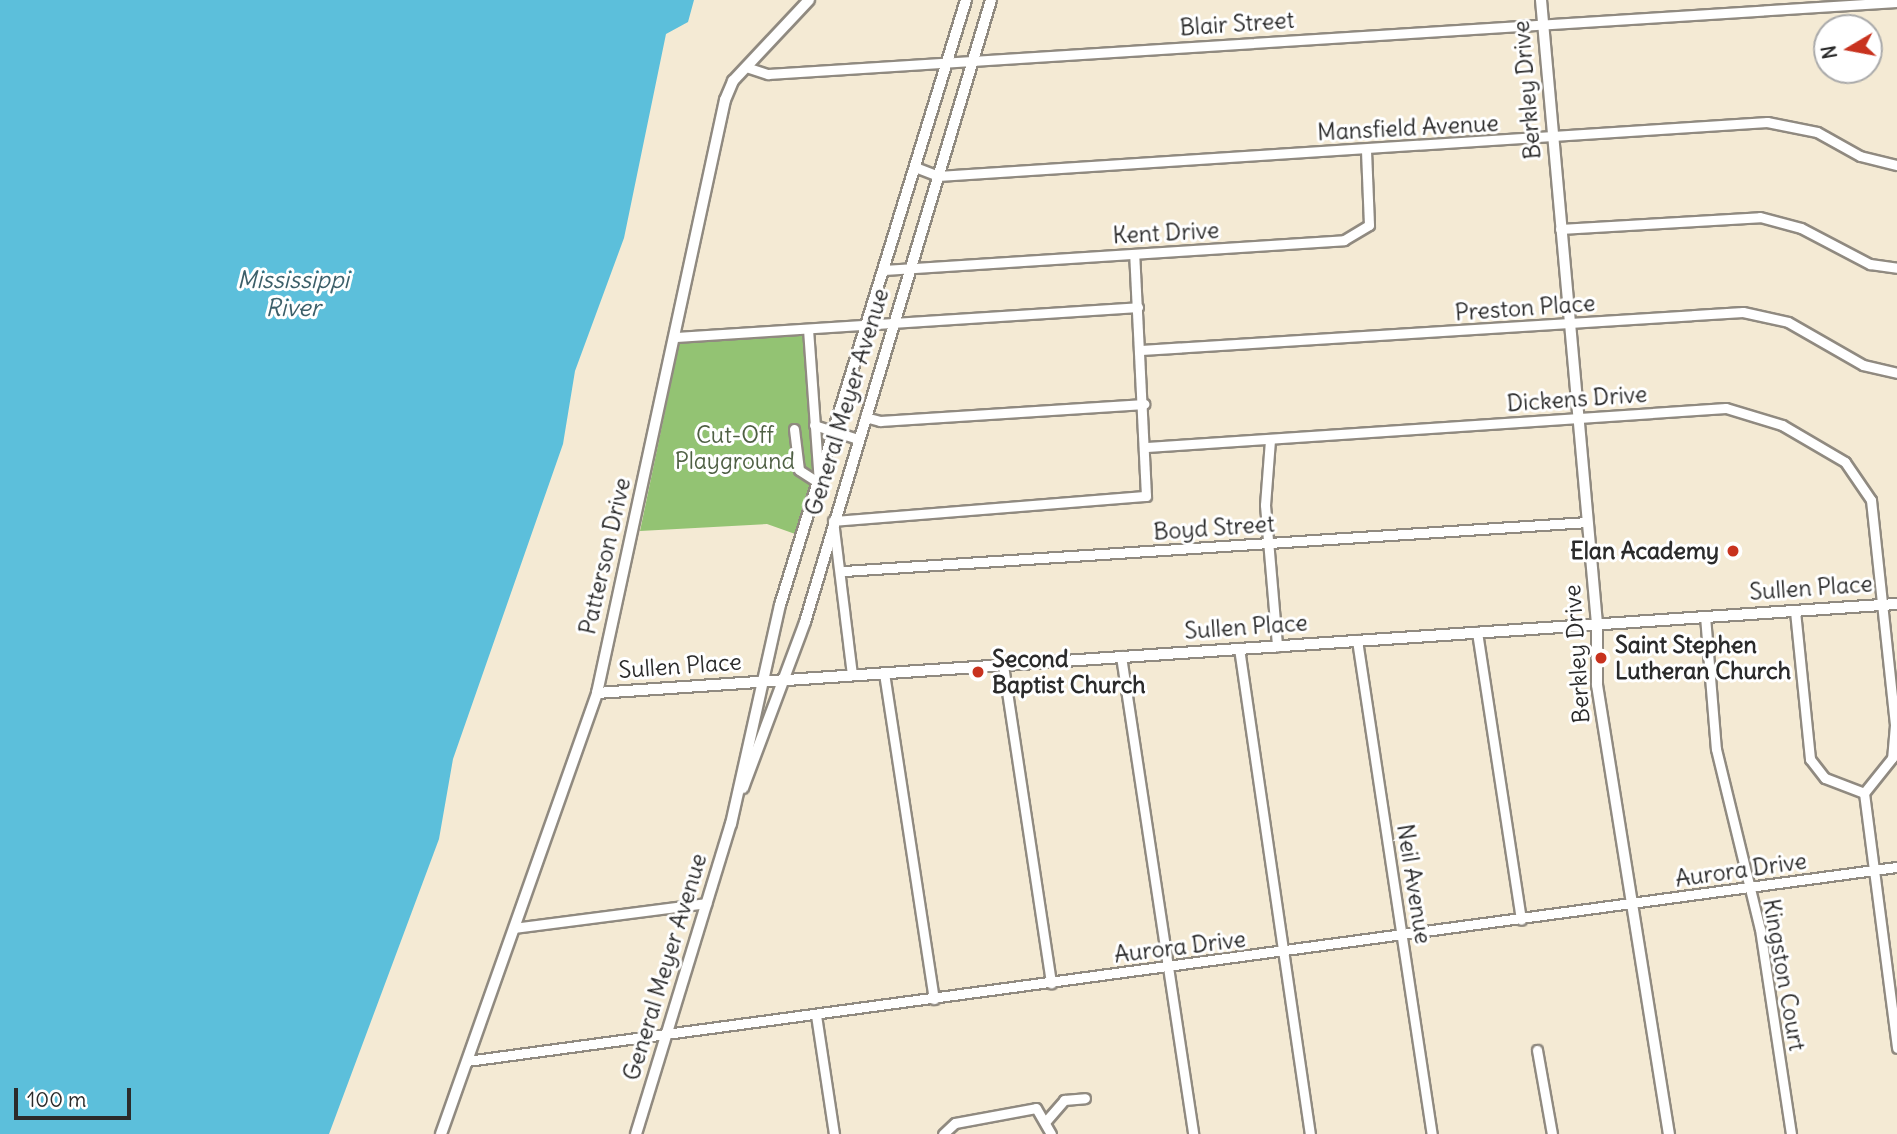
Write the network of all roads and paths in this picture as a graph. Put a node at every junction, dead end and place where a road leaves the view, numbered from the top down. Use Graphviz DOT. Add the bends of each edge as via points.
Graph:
graph roads {
  1 [pos="809,0"];
  2 [pos="966,0"];
  3 [pos="992,0"];
  4 [pos="1541,0"];
  5 [pos="1897,2"];
  6 [pos="1542,24"];
  7 [pos="973,60"];
  8 [pos="947,61"];
  9 [pos="749,68"];
  10 [pos="1552,139"];
  11 [pos="1366,149"];
  12 [pos="1897,165"];
  13 [pos="915,167"];
  14 [pos="938,176"];
  15 [pos="1560,229"];
  16 [pos="1134,254"];
  17 [pos="911,267"];
  18 [pos="1897,268"];
  19 [pos="884,270"];
  20 [pos="1138,307"];
  21 [pos="892,324"];
  22 [pos="1569,324"];
  23 [pos="867,325"];
  24 [pos="808,329"];
  25 [pos="676,337"];
  26 [pos="1141,349"];
  27 [pos="1897,373"];
  28 [pos="1144,404"];
  29 [pos="865,417"];
  30 [pos="1577,419"];
  31 [pos="814,425"];
  32 [pos="794,429"];
  33 [pos="835,430"];
  34 [pos="858,439"];
  35 [pos="1270,440"];
  36 [pos="1147,447"];
  37 [pos="819,483"];
  38 [pos="833,521"];
  39 [pos="1587,522"];
  40 [pos="1268,544"];
  41 [pos="800,546"];
  42 [pos="822,555"];
  43 [pos="844,571"];
  44 [pos="1897,604"];
  45 [pos="1884,605"];
  46 [pos="1795,611"];
  47 [pos="1706,616"];
  48 [pos="1597,624"];
  49 [pos="1477,632"];
  50 [pos="1357,640"];
  51 [pos="1277,646"];
  52 [pos="1239,648"];
  53 [pos="1121,656"];
  54 [pos="1003,665"];
  55 [pos="884,673"];
  56 [pos="852,676"];
  57 [pos="785,680"];
  58 [pos="764,681"];
  59 [pos="597,693"];
  60 [pos="1864,793"];
  61 [pos="734,812"];
  62 [pos="1897,867"];
  63 [pos="1871,871"];
  64 [pos="1749,887"];
  65 [pos="706,903"];
  66 [pos="1632,905"];
  67 [pos="1521,920"];
  68 [pos="514,928"];
  69 [pos="1403,936"];
  70 [pos="1287,953"];
  71 [pos="1168,968"];
  72 [pos="1051,983"];
  73 [pos="934,999"];
  74 [pos="816,1015"];
  75 [pos="666,1035"];
  76 [pos="1897,1048"];
  77 [pos="1538,1050"];
  78 [pos="467,1061"];
  79 [pos="1085,1098"];
  80 [pos="1046,1121"];
  81 [pos="441,1134"];
  82 [pos="636,1134"];
  83 [pos="834,1134"];
  84 [pos="943,1134"];
  85 [pos="1051,1134"];
  86 [pos="1193,1134"];
  87 [pos="1310,1134"];
  88 [pos="1432,1134"];
  89 [pos="1552,1134"];
  90 [pos="1669,1134"];
  91 [pos="1791,1134"];
  1 -- 9 [label="street, Patterson Drive"];
  2 -- 8 [label="street, General Meyer Avenue"];
  3 -- 7 [label="street, General Meyer Avenue"];
  4 -- 6 [label="street, Berkley Drive"];
  5 -- 6 [label="street, Blair Street"];
  6 -- 7 [label="street, Blair Street"];
  6 -- 10 [label="street, Berkley Drive"];
  7 -- 8 [label="street, Blair Street"];
  7 -- 14 [label="street, General Meyer Avenue"];
  8 -- 9 [label="street, Blair Street" via="768,74"];
  8 -- 13 [label="street, General Meyer Avenue"];
  9 -- 25 [label="street, Patterson Drive" via="733,81 721,114"];
  10 -- 11 [label="street, Mansfield Avenue"];
  10 -- 12 [label="street, Mansfield Avenue" via="1782,123"];
  10 -- 15 [label="street, Berkley Drive"];
  11 -- 14 [label="street, Mansfield Avenue"];
  11 -- 16 [label="street, Kent Drive" via="1371,211 1366,230 1357,237"];
  13 -- 14 [label="street, Mansfield Avenue"];
  13 -- 19 [label="street, General Meyer Avenue"];
  14 -- 17 [label="street, General Meyer Avenue"];
  15 -- 18 [label="street" via="1760,218 1801,228 1870,264"];
  15 -- 22 [label="street, Berkley Drive"];
  16 -- 17 [label="street, Kent Drive"];
  16 -- 20 [label="street"];
  17 -- 19 [label="street, Kent Drive"];
  17 -- 21 [label="street, General Meyer Avenue"];
  19 -- 23 [label="street, General Meyer Avenue"];
  20 -- 21 [label="street"];
  20 -- 26 [label="street"];
  21 -- 23 [label="street"];
  21 -- 29 [label="street, General Meyer Avenue"];
  22 -- 26 [label="street, Preston Place"];
  22 -- 27 [label="street, Preston Place" via="1764,314 1863,365"];
  22 -- 30 [label="street, Berkley Drive"];
  23 -- 24 [label="street"];
  23 -- 33 [label="street, General Meyer Avenue"];
  24 -- 25 [label="street"];
  24 -- 31 [label="street"];
  25 -- 59 [label="street, Patterson Drive"];
  26 -- 28 [label="street"];
  28 -- 29 [label="street" via="880,421"];
  28 -- 36 [label="street"];
  29 -- 34 [label="street, General Meyer Avenue"];
  30 -- 35 [label="street, Dickens Drive"];
  30 -- 39 [label="street, Berkley Drive"];
  30 -- 45 [label="street, Dickens Drive" via="1726,408 1812,440 1845,462 1868,490"];
  31 -- 33 [label="street"];
  31 -- 37 [label="street"];
  32 -- 37 [label="street" via="799,470"];
  33 -- 34 [label="street"];
  33 -- 37 [label="street, General Meyer Avenue"];
  34 -- 38 [label="street, General Meyer Avenue"];
  35 -- 36 [label="street, Dickens Drive"];
  35 -- 40 [label="street"];
  36 -- 38 [label="street" via="1147,493 1131,501"];
  37 -- 41 [label="street, General Meyer Avenue"];
  38 -- 42 [label="street, General Meyer Avenue"];
  38 -- 43 [label="street"];
  39 -- 40 [label="street, Boyd Street"];
  39 -- 48 [label="street, Berkley Drive"];
  40 -- 43 [label="street, Boyd Street"];
  40 -- 51 [label="street"];
  41 -- 42 [label="street"];
  41 -- 58 [label="street, General Meyer Avenue"];
  42 -- 57 [label="street, General Meyer Avenue"];
  43 -- 56 [label="street"];
  44 -- 45 [label="street, Sullen Place"];
  45 -- 46 [label="street, Sullen Place"];
  45 -- 60 [label="street, Dickens Drive" via="1895,747"];
  46 -- 47 [label="street, Sullen Place"];
  46 -- 60 [label="street" via="1810,759 1825,778"];
  47 -- 48 [label="street, Sullen Place"];
  47 -- 64 [label="street, Kingston Court" via="1716,749"];
  48 -- 49 [label="street, Sullen Place"];
  48 -- 66 [label="street, Berkley Drive" via="1597,685"];
  49 -- 50 [label="street, Sullen Place"];
  49 -- 67 [label="street"];
  50 -- 51 [label="street, Sullen Place"];
  50 -- 69 [label="street, Neil Avenue"];
  51 -- 52 [label="street, Sullen Place"];
  52 -- 53 [label="street, Sullen Place"];
  52 -- 70 [label="street"];
  53 -- 54 [label="street, Sullen Place"];
  53 -- 71 [label="street"];
  54 -- 55 [label="street, Sullen Place"];
  54 -- 72 [label="street"];
  55 -- 56 [label="street, Sullen Place"];
  55 -- 73 [label="street"];
  56 -- 57 [label="street, Sullen Place"];
  57 -- 58 [label="street, Sullen Place"];
  57 -- 61 [label="street, General Meyer Avenue"];
  58 -- 59 [label="street, Sullen Place"];
  58 -- 61 [label="street, General Meyer Avenue"];
  59 -- 68 [label="street, Patterson Drive"];
  60 -- 63 [label="street"];
  61 -- 65 [label="street, General Meyer Avenue"];
  62 -- 63 [label="street, Aurora Drive"];
  63 -- 64 [label="street, Aurora Drive"];
  63 -- 76 [label="street"];
  64 -- 66 [label="street, Aurora Drive"];
  64 -- 91 [label="street, Kingston Court"];
  65 -- 68 [label="street"];
  65 -- 75 [label="street, General Meyer Avenue"];
  66 -- 67 [label="street, Aurora Drive"];
  66 -- 90 [label="street, Berkley Drive"];
  67 -- 69 [label="street, Aurora Drive"];
  68 -- 78 [label="street, Patterson Drive"];
  69 -- 70 [label="street, Aurora Drive"];
  69 -- 88 [label="street, Neil Avenue"];
  70 -- 71 [label="street, Aurora Drive"];
  70 -- 87 [label="street"];
  71 -- 72 [label="street, Aurora Drive"];
  71 -- 86 [label="street"];
  72 -- 73 [label="street, Aurora Drive"];
  73 -- 74 [label="street, Aurora Drive"];
  74 -- 75 [label="street, Aurora Drive"];
  74 -- 83 [label="street"];
  75 -- 78 [label="street, Aurora Drive"];
  75 -- 82 [label="street, General Meyer Avenue"];
  77 -- 89 [label="street"];
  78 -- 81 [label="street, Patterson Drive"];
  79 -- 80 [label="street" via="1064,1100"];
  80 -- 84 [label="street" via="1036,1108 955,1123"];
  80 -- 85 [label="street"];
}
